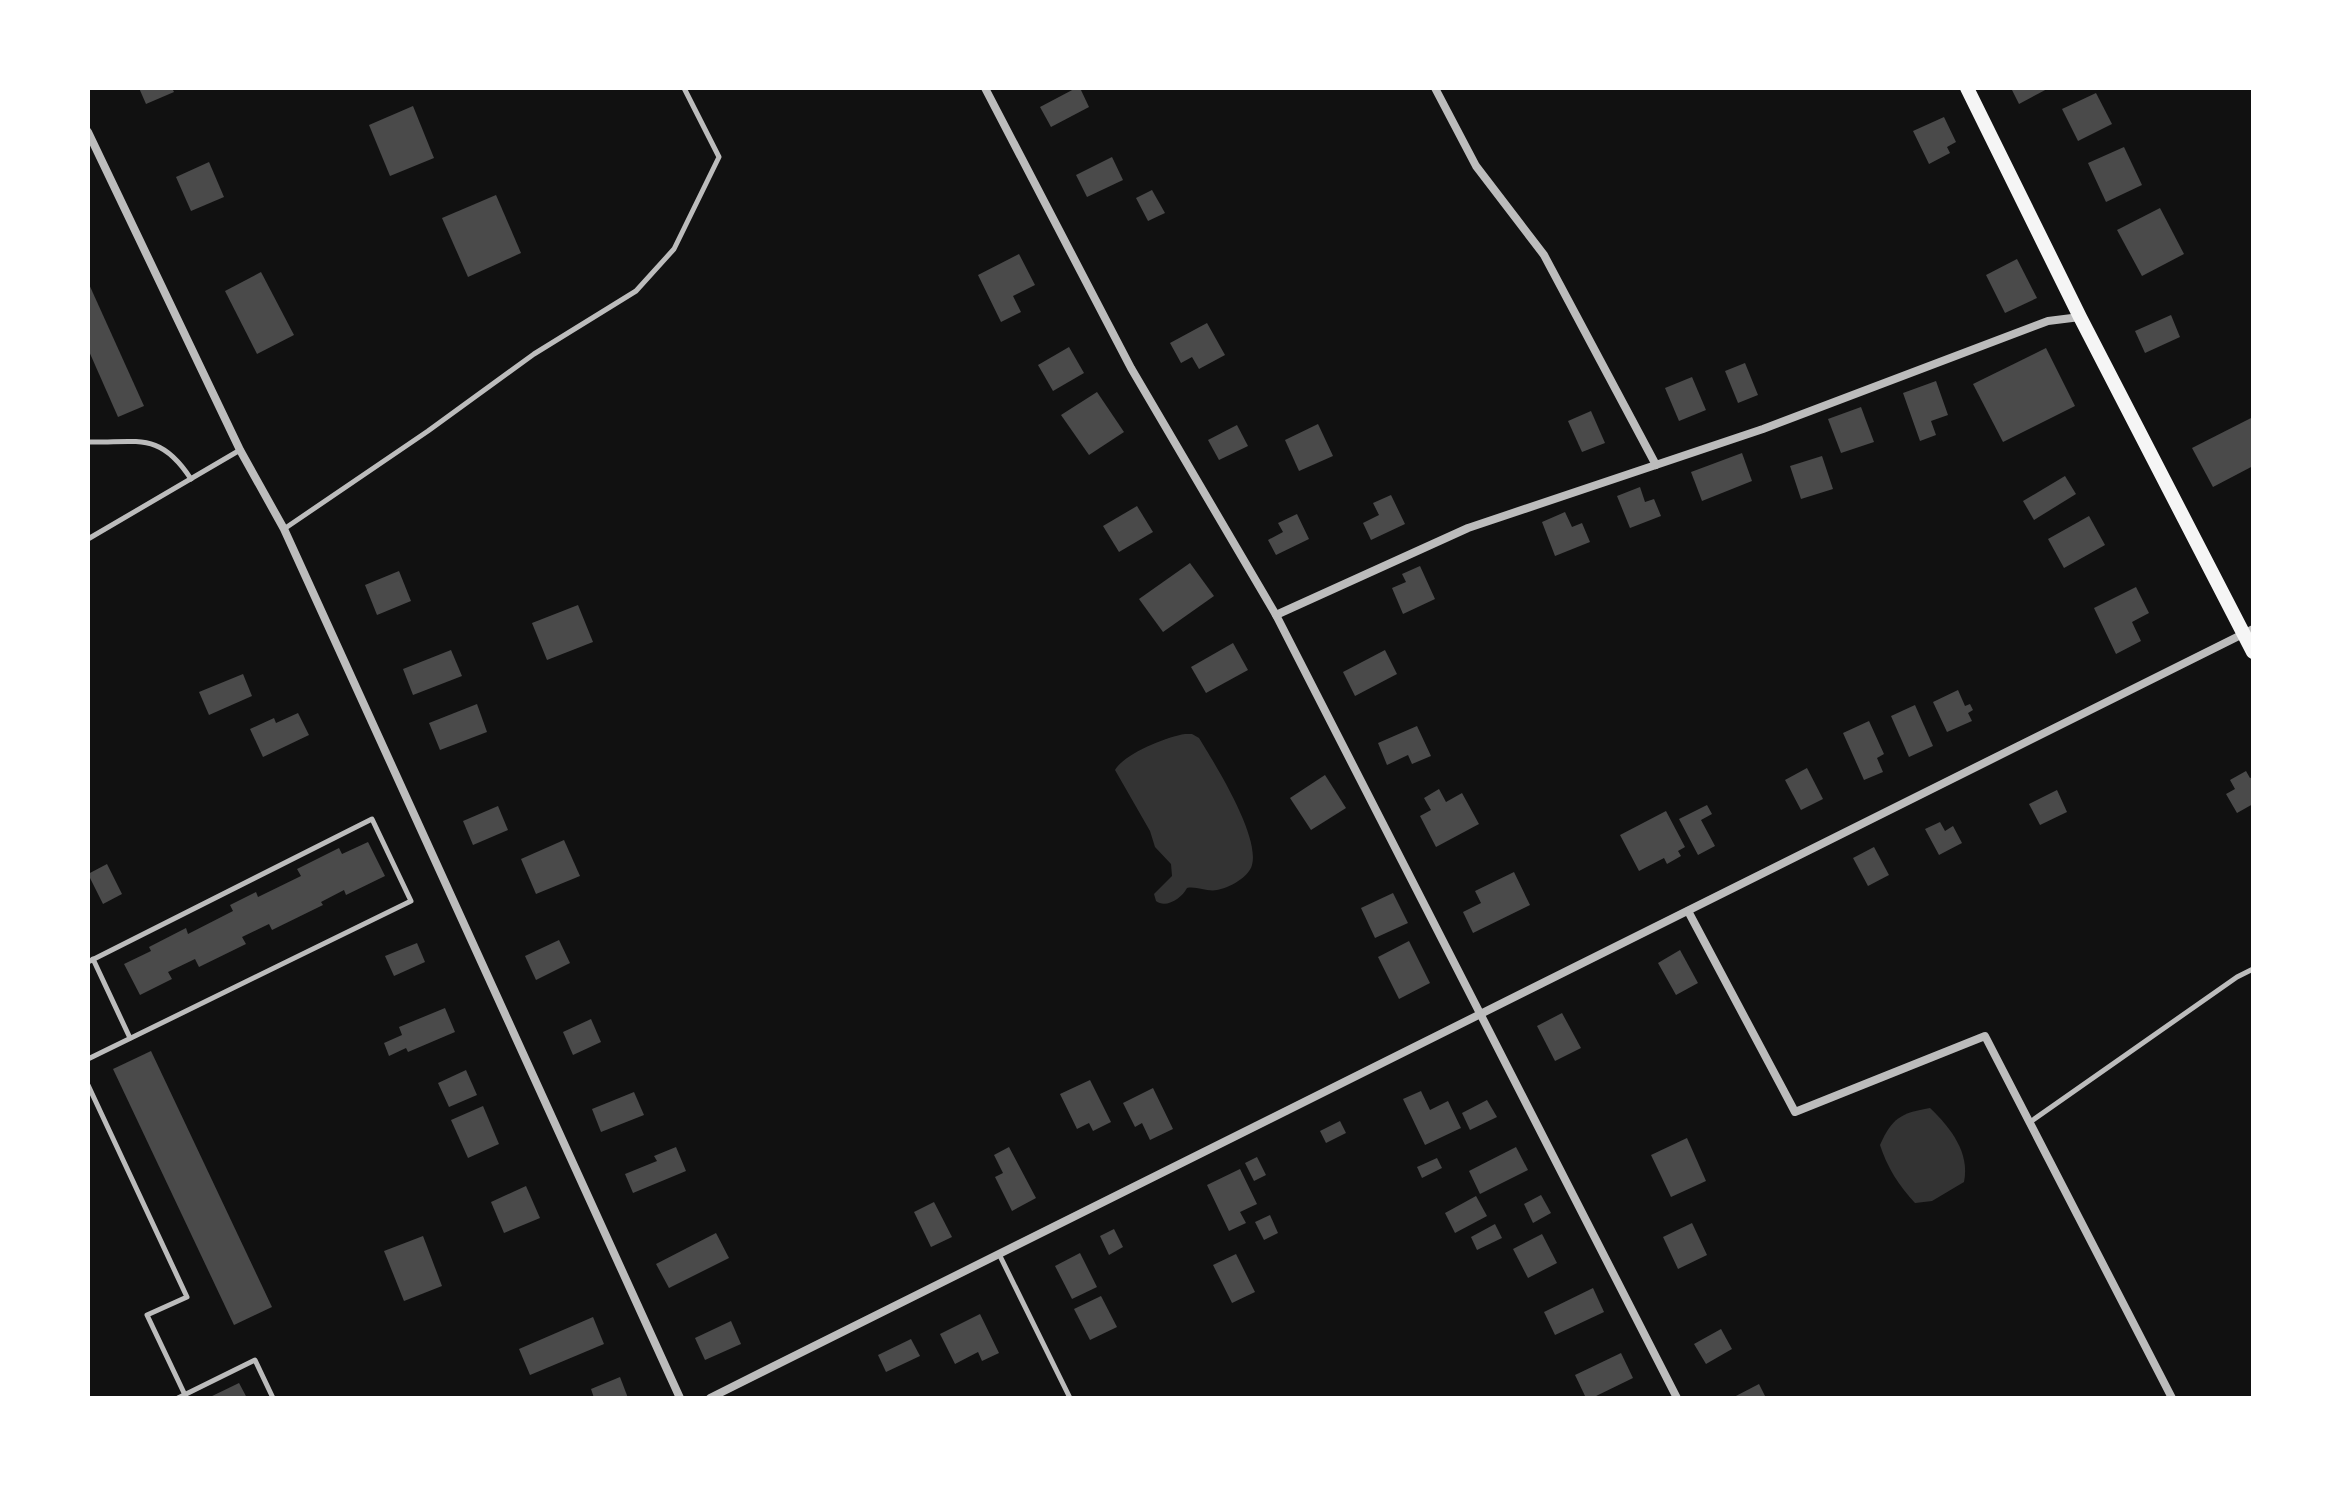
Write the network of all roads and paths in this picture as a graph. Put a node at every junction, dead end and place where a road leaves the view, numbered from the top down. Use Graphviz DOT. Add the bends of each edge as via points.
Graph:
graph roads {
  1 [pos="684,88"];
  2 [pos="985,88"];
  3 [pos="1435,88"];
  4 [pos="1967,88"];
  5 [pos="88,132"];
  6 [pos="2080,317"];
  7 [pos="88,442"];
  8 [pos="240,450"];
  9 [pos="1656,465"];
  10 [pos="191,479"];
  11 [pos="284,529"];
  12 [pos="88,539"];
  13 [pos="1276,615"];
  14 [pos="2248,632"];
  15 [pos="2253,652"];
  16 [pos="1688,911"];
  17 [pos="91,960"];
  18 [pos="2253,969"];
  19 [pos="1481,1014"];
  20 [pos="130,1038"];
  21 [pos="88,1059"];
  22 [pos="88,1085"];
  23 [pos="2029,1122"];
  24 [pos="999,1254"];
  25 [pos="185,1395"];
  26 [pos="178,1398"];
  27 [pos="273,1398"];
  28 [pos="680,1398"];
  29 [pos="710,1398"];
  30 [pos="1070,1398"];
  31 [pos="1677,1398"];
  32 [pos="2172,1398"];
  1 -- 11 [label="lane" via="719,157 674,249 636,291 534,354"];
  2 -- 13 [label="street" via="1131,368"];
  3 -- 9 [label="street" via="1476,166 1544,255"];
  4 -- 6 [label="main road"];
  5 -- 8 [label="street"];
  6 -- 9 [label="street" via="2048,321"];
  6 -- 14 [label="main road"];
  7 -- 10 [label="lane" via="150,442 178,459"];
  8 -- 10 [label="lane"];
  8 -- 11 [label="street"];
  9 -- 13 [label="street" via="1468,528"];
  10 -- 12 [label="lane"];
  11 -- 28 [label="street"];
  13 -- 19 [label="street"];
  14 -- 15 [label="main road"];
  14 -- 16 [label="street"];
  16 -- 19 [label="street"];
  16 -- 23 [label="street" via="1795,1112 1985,1036"];
  17 -- 20 [label="lane"];
  17 -- 20 [label="lane" via="372,819 411,901"];
  18 -- 23 [label="lane"];
  19 -- 24 [label="street"];
  19 -- 31 [label="street"];
  20 -- 21 [label="lane"];
  22 -- 25 [label="lane" via="187,1297 147,1315"];
  23 -- 32 [label="street"];
  24 -- 29 [label="street"];
  24 -- 30 [label="lane"];
  25 -- 26 [label="lane"];
  25 -- 27 [label="lane" via="255,1360"];
}
